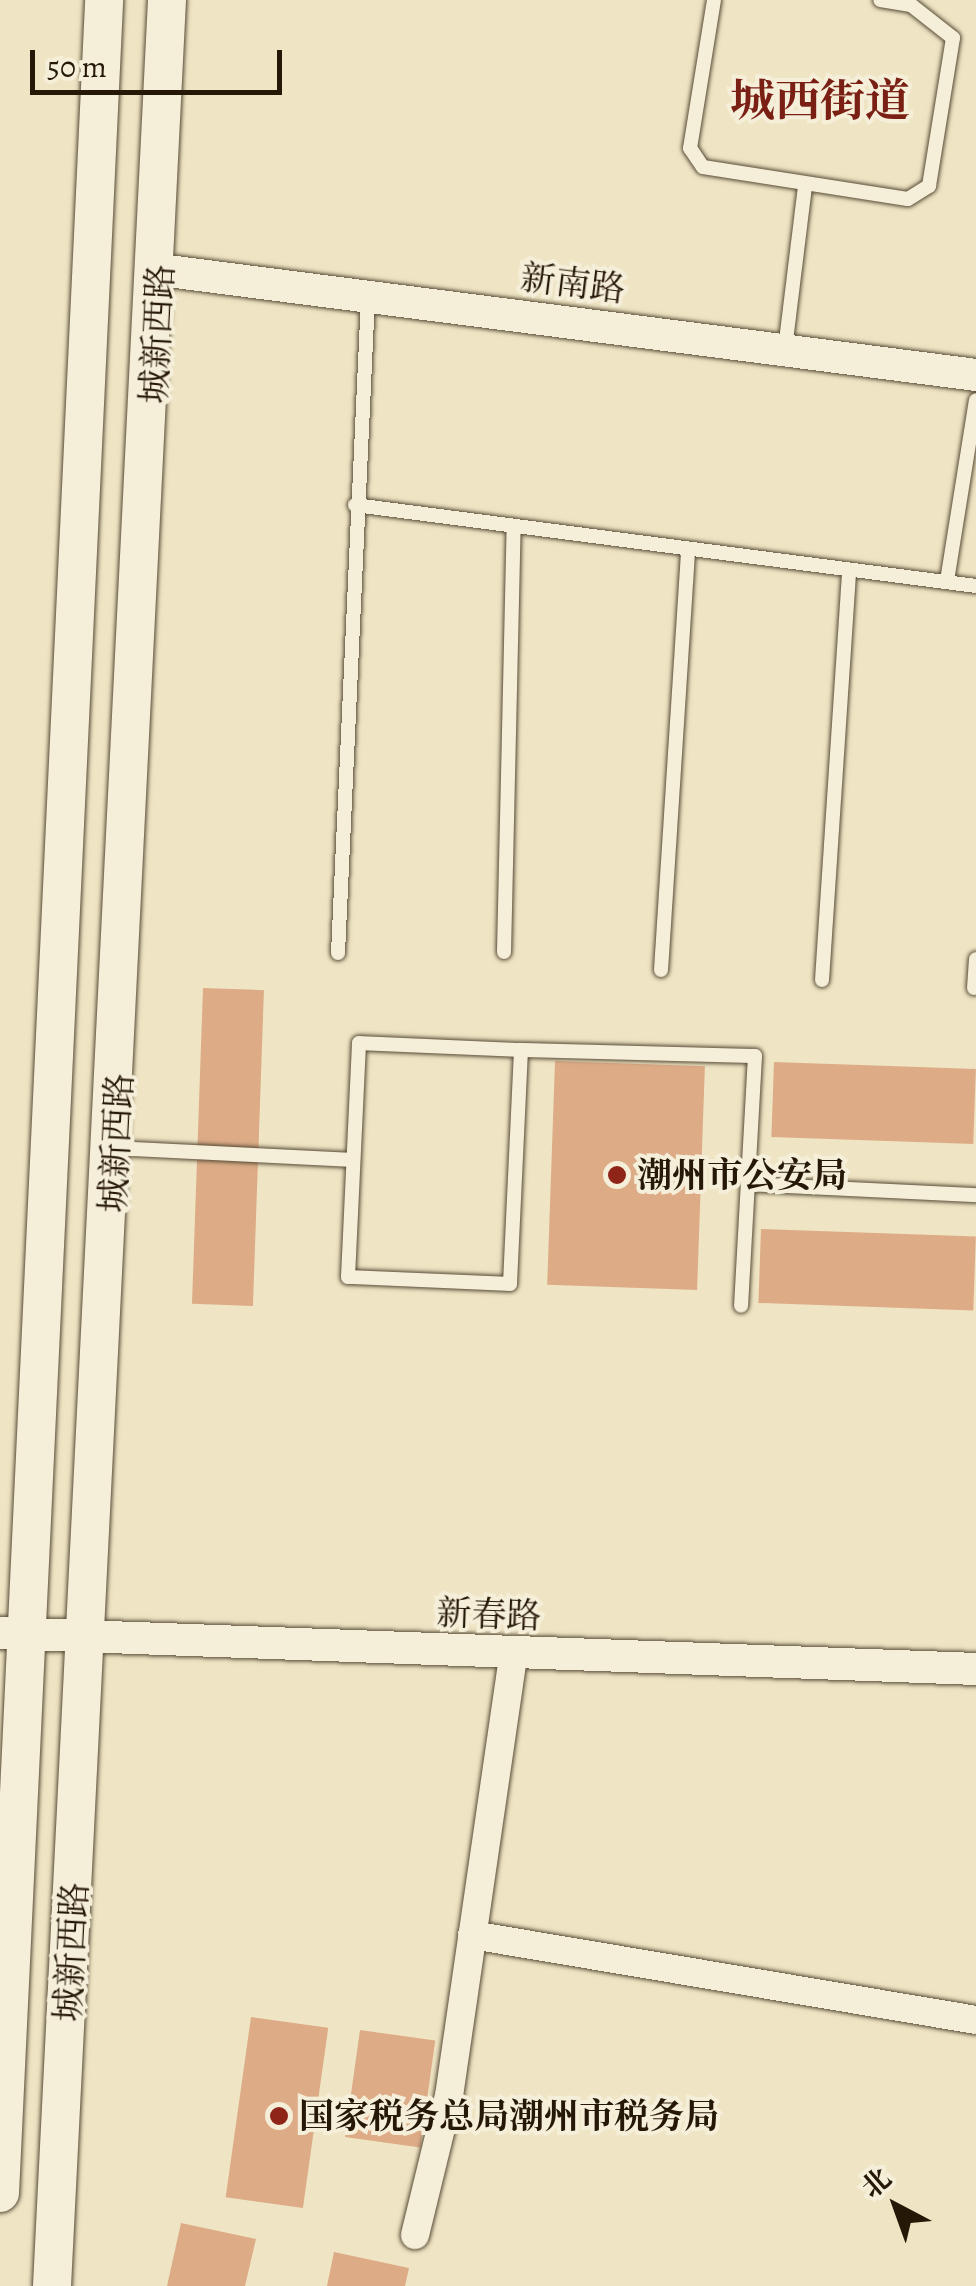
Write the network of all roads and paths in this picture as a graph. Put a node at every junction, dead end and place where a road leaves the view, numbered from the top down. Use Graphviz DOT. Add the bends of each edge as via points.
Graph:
graph roads {
  1 [pos="104,0"];
  2 [pos="167,0"];
  3 [pos="714,0"];
  4 [pos="880,0"];
  5 [pos="805,186"];
  6 [pos="160,270"];
  7 [pos="368,297"];
  8 [pos="784,351"];
  9 [pos="976,376"];
  10 [pos="976,400"];
  11 [pos="355,505"];
  12 [pos="514,526"];
  13 [pos="688,549"];
  14 [pos="849,570"];
  15 [pos="946,582"];
  16 [pos="976,586"];
  17 [pos="338,952"];
  18 [pos="504,952"];
  19 [pos="976,959"];
  20 [pos="661,970"];
  21 [pos="822,980"];
  22 [pos="974,988"];
  23 [pos="522,1050"];
  24 [pos="115,1148"];
  25 [pos="352,1160"];
  26 [pos="748,1184"];
  27 [pos="976,1196"];
  28 [pos="741,1306"];
  29 [pos="12,1634"];
  30 [pos="90,1642"];
  31 [pos="513,1654"];
  32 [pos="976,1669"];
  33 [pos="472,1935"];
  34 [pos="5,1973"];
  35 [pos="976,2020"];
  36 [pos="0,2192"];
  37 [pos="415,2235"];
  38 [pos="52,2286"];
  1 -- 29 [label="main road, 城新西路"];
  2 -- 6 [label="main road, 城新西路"];
  3 -- 5 [label="lane" via="690,148 703,167"];
  4 -- 5 [label="lane" via="911,5 953,38 929,186 908,199"];
  5 -- 8 [label="lane"];
  6 -- 7 [label="street, 新南路"];
  6 -- 24 [label="main road, 城新西路"];
  7 -- 8 [label="street, 新南路"];
  7 -- 11 [label="lane"];
  8 -- 9 [label="street, 新南路"];
  10 -- 15 [label="lane"];
  11 -- 12 [label="lane"];
  11 -- 17 [label="lane"];
  12 -- 13 [label="lane"];
  12 -- 18 [label="lane"];
  13 -- 14 [label="lane"];
  13 -- 20 [label="lane"];
  14 -- 15 [label="lane"];
  14 -- 21 [label="lane"];
  15 -- 16 [label="lane"];
  19 -- 22 [label="lane"];
  23 -- 25 [label="lane" via="359,1043"];
  23 -- 25 [label="lane" via="510,1284 348,1277"];
  23 -- 26 [label="lane" via="755,1056"];
  24 -- 25 [label="lane"];
  24 -- 30 [label="main road, 城新西路"];
  26 -- 27 [label="lane"];
  26 -- 28 [label="lane"];
  29 -- 30 [label="street, 新春路"];
  29 -- 34 [label="main road, 城新西路"];
  30 -- 31 [label="street, 新春路"];
  30 -- 38 [label="main road, 城新西路"];
  31 -- 32 [label="street, 新春路"];
  31 -- 33 [label="street"];
  33 -- 35 [label="street"];
  33 -- 37 [label="street" via="450,2096"];
  34 -- 36 [label="main road, 城新西路"];
}
